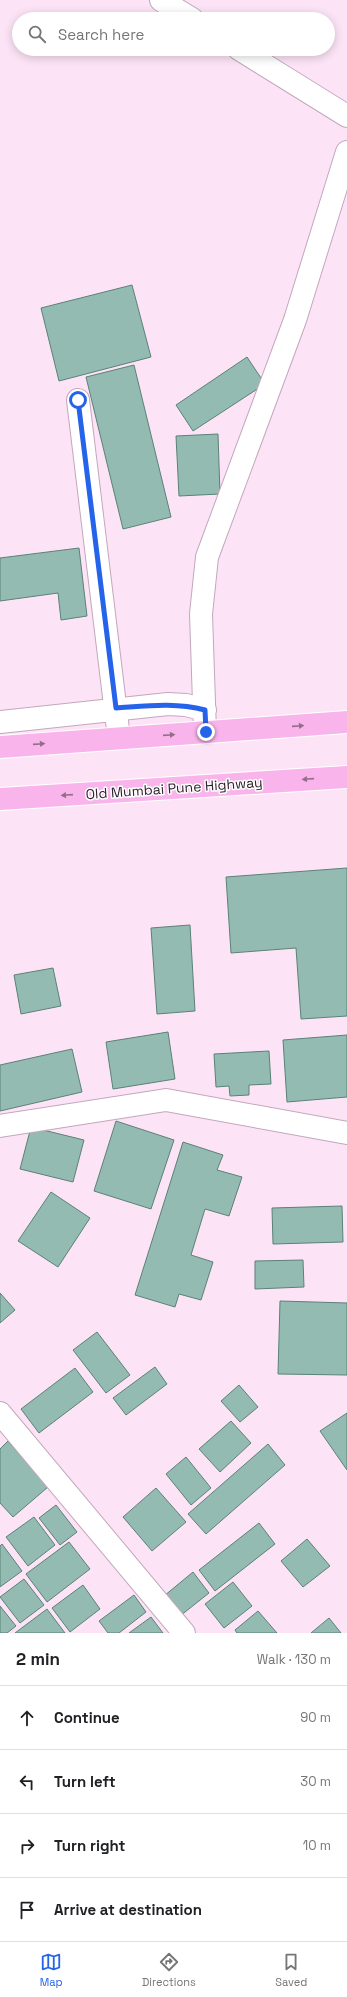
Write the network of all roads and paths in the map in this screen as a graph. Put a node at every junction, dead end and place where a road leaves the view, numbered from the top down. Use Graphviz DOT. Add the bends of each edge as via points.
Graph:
graph roads {
  1 [pos="161,0"];
  2 [pos="181,12"];
  3 [pos="251,56"];
  4 [pos="347,116"];
  5 [pos="347,152"];
  6 [pos="78,400"];
  7 [pos="116,708"];
  8 [pos="205,710"];
  9 [pos="0,722"];
  10 [pos="347,722"];
  11 [pos="206,732"];
  12 [pos="119,738"];
  13 [pos="0,747"];
  14 [pos="347,777"];
  15 [pos="0,799"];
  16 [pos="0,1126"];
  17 [pos="347,1133"];
  18 [pos="0,1413"];
  19 [pos="184,1633"];
  1 -- 2 [label="street"];
  3 -- 4 [label="street"];
  5 -- 8 [label="street" via="295,320 207,557 201,614"];
  6 -- 7 [label="street"];
  7 -- 8 [label="street" via="168,704"];
  7 -- 9 [label="street"];
  7 -- 12 [label="street"];
  8 -- 11 [label="street"];
  11 -- 10 [label="highway, one-way"];
  12 -- 11 [label="highway, one-way"];
  13 -- 12 [label="highway, one-way"];
  14 -- 15 [label="highway, Old Mumbai Pune Highway, one-way"];
  16 -- 17 [label="street" via="166,1100"];
  18 -- 19 [label="street"];
}
